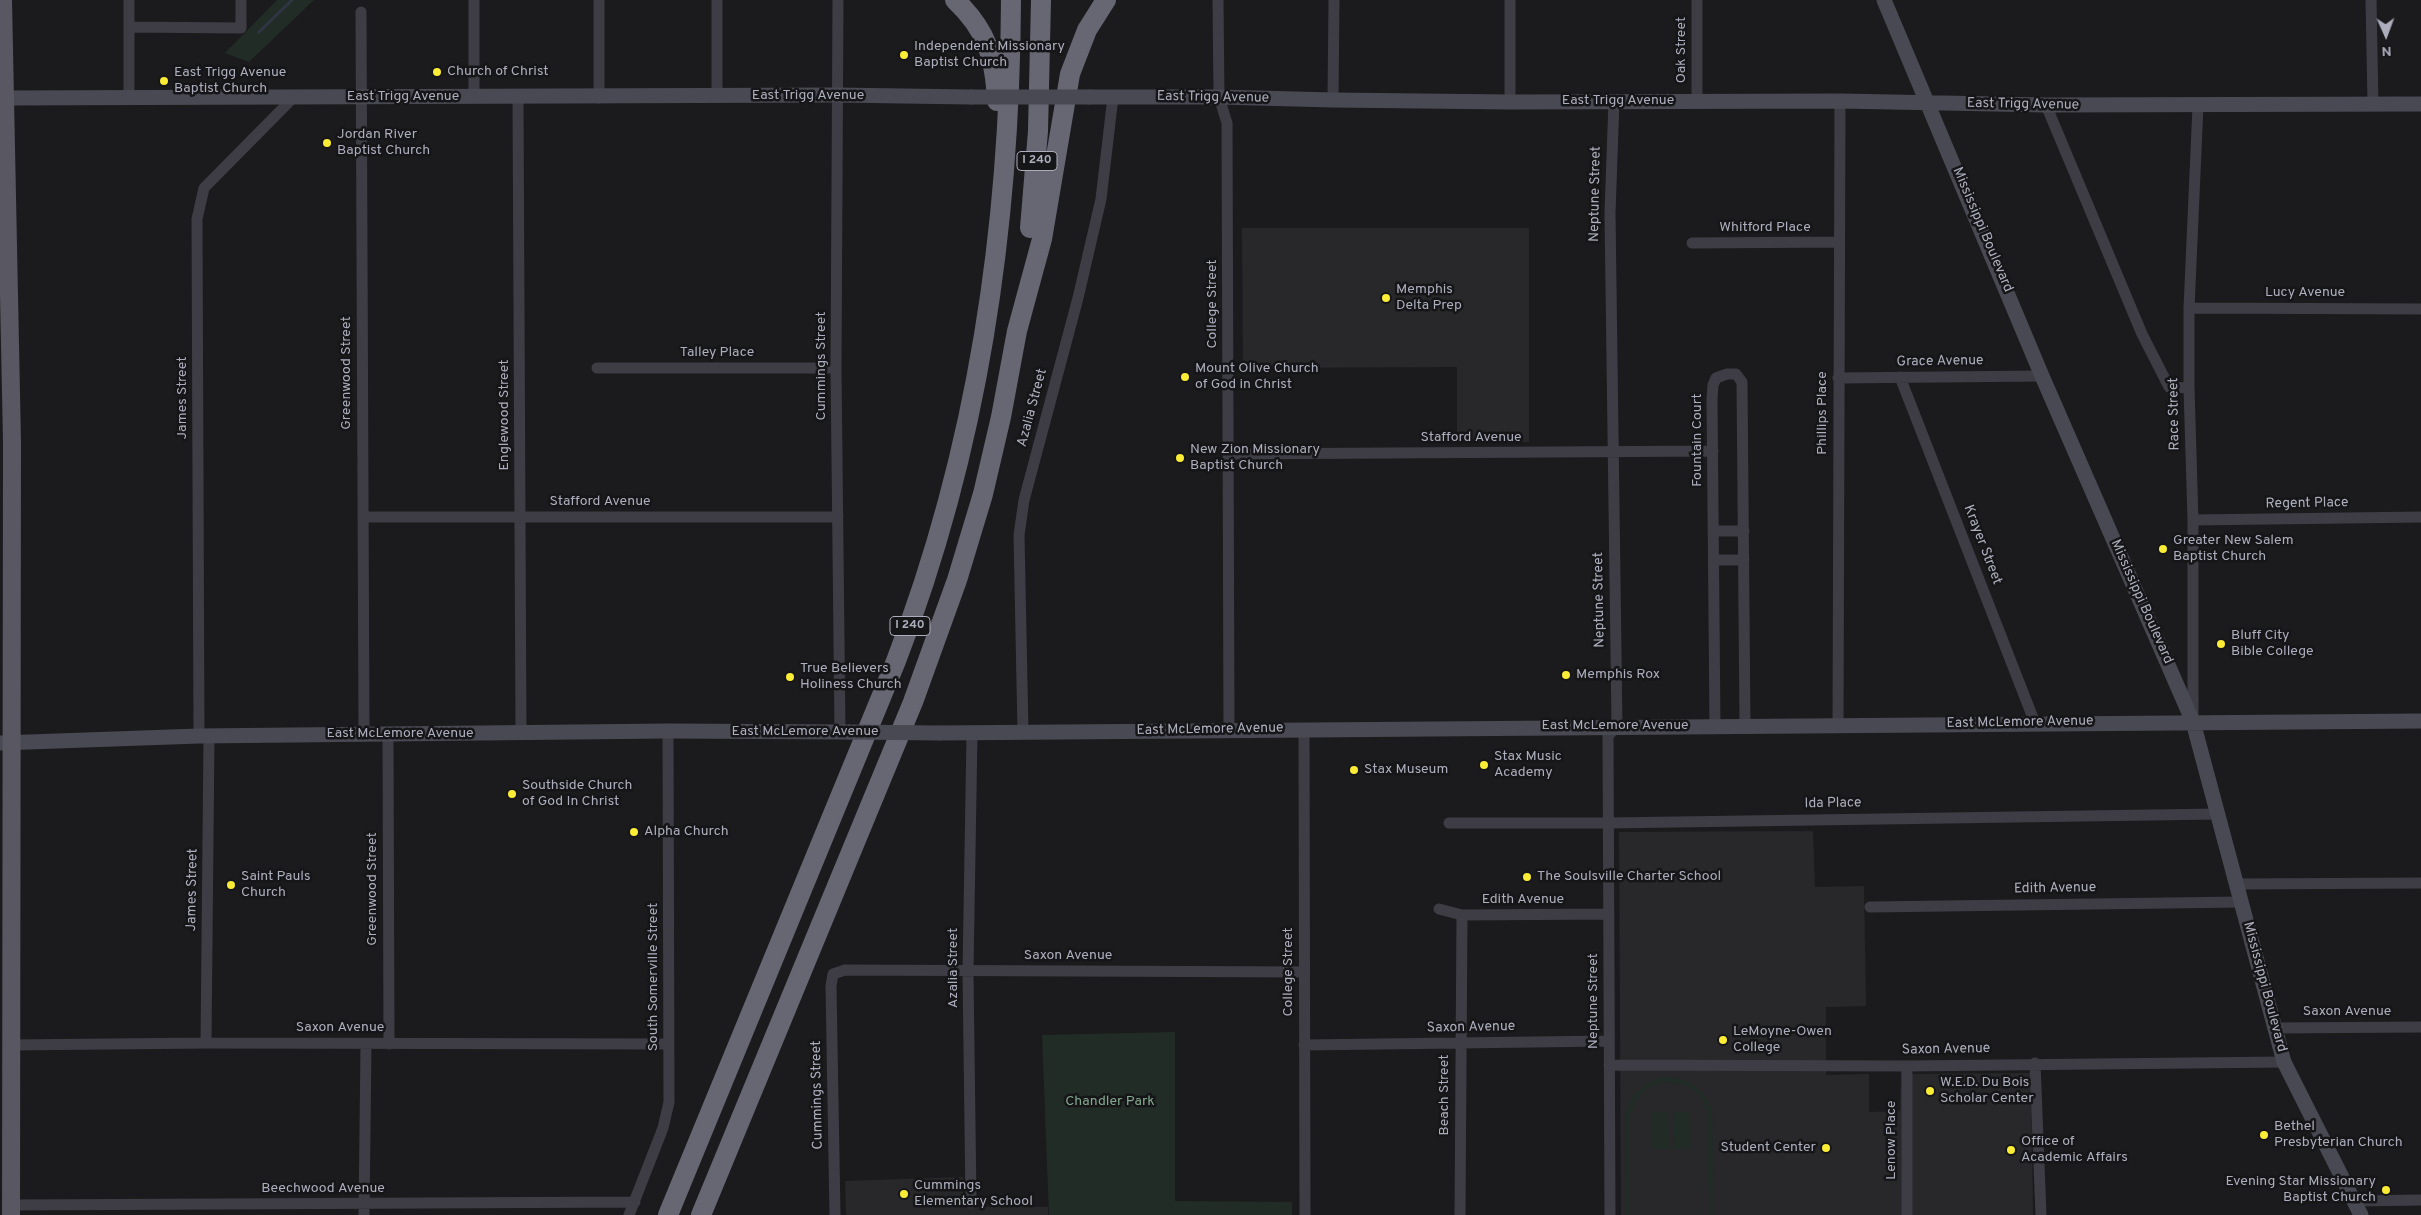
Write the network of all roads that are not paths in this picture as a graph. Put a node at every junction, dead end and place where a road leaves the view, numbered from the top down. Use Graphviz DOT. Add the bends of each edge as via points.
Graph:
graph roads {
  1 [pos="4,0"];
  2 [pos="129,0"];
  3 [pos="241,0"];
  4 [pos="474,0"];
  5 [pos="599,0"];
  6 [pos="717,0"];
  7 [pos="838,0"];
  8 [pos="955,0"];
  9 [pos="1011,0"];
  10 [pos="1041,0"];
  11 [pos="1106,0"];
  12 [pos="1218,0"];
  13 [pos="1334,0"];
  14 [pos="1510,0"];
  15 [pos="1697,0"];
  16 [pos="1884,0"];
  17 [pos="2371,0"];
  18 [pos="361,12"];
  19 [pos="129,27"];
  20 [pos="836,96"];
  21 [pos="361,97"];
  22 [pos="474,97"];
  23 [pos="518,97"];
  24 [pos="717,97"];
  25 [pos="1113,97"];
  26 [pos="1219,97"];
  27 [pos="6,98"];
  28 [pos="293,98"];
  29 [pos="599,98"];
  30 [pos="129,99"];
  31 [pos="1333,100"];
  32 [pos="1697,100"];
  33 [pos="1840,100"];
  34 [pos="1614,101"];
  35 [pos="1510,102"];
  36 [pos="1929,103"];
  37 [pos="2373,104"];
  38 [pos="2421,104"];
  39 [pos="2046,105"];
  40 [pos="2198,106"];
  41 [pos="1005,157"];
  42 [pos="1839,242"];
  43 [pos="1692,243"];
  44 [pos="4,258"];
  45 [pos="2189,308"];
  46 [pos="2421,309"];
  47 [pos="1019,322"];
  48 [pos="597,368"];
  49 [pos="836,368"];
  50 [pos="2042,376"];
  51 [pos="1900,377"];
  52 [pos="1838,378"];
  53 [pos="2189,388"];
  54 [pos="1714,451"];
  55 [pos="1613,452"];
  56 [pos="1229,454"];
  57 [pos="363,517"];
  58 [pos="520,517"];
  59 [pos="838,517"];
  60 [pos="2421,517"];
  61 [pos="2193,520"];
  62 [pos="1714,531"];
  63 [pos="1744,531"];
  64 [pos="1714,560"];
  65 [pos="1744,560"];
  66 [pos="2421,721"];
  67 [pos="2193,722"];
  68 [pos="2035,723"];
  69 [pos="1838,725"];
  70 [pos="1617,726"];
  71 [pos="1715,726"];
  72 [pos="1745,726"];
  73 [pos="1229,729"];
  74 [pos="1304,729"];
  75 [pos="668,731"];
  76 [pos="845,732"];
  77 [pos="972,732"];
  78 [pos="1023,732"];
  79 [pos="364,734"];
  80 [pos="388,734"];
  81 [pos="521,734"];
  82 [pos="204,737"];
  83 [pos="6,742"];
  84 [pos="2219,814"];
  85 [pos="1449,823"];
  86 [pos="1609,823"];
  87 [pos="2421,883"];
  88 [pos="2238,884"];
  89 [pos="2242,902"];
  90 [pos="1870,907"];
  91 [pos="1439,909"];
  92 [pos="1609,914"];
  93 [pos="1462,915"];
  94 [pos="968,971"];
  95 [pos="1304,972"];
  96 [pos="834,974"];
  97 [pos="2421,1027"];
  98 [pos="2273,1028"];
  99 [pos="1609,1041"];
  100 [pos="206,1043"];
  101 [pos="1460,1043"];
  102 [pos="366,1044"];
  103 [pos="389,1044"];
  104 [pos="669,1044"];
  105 [pos="11,1045"];
  106 [pos="1304,1045"];
  107 [pos="2284,1062"];
  108 [pos="1609,1064"];
  109 [pos="2035,1064"];
  110 [pos="1907,1066"];
  111 [pos="2421,1200"];
  112 [pos="2355,1201"];
  113 [pos="635,1202"];
  114 [pos="971,1203"];
  115 [pos="11,1210"];
  116 [pos="364,1210"];
  117 [pos="629,1215"];
  118 [pos="668,1215"];
  119 [pos="701,1215"];
  120 [pos="835,1215"];
  121 [pos="1305,1215"];
  122 [pos="1460,1215"];
  123 [pos="1610,1215"];
  124 [pos="1907,1215"];
  125 [pos="2041,1215"];
  126 [pos="2362,1215"];
  1 -- 27 [label="main road"];
  2 -- 19 [label="street"];
  3 -- 19 [label="street" via="241,28"];
  4 -- 22 [label="street"];
  5 -- 29 [label="street"];
  6 -- 24 [label="street"];
  7 -- 20 [label="street, Cummings Street"];
  8 -- 41 [label="highway" via="984,37 994,61 997,116"];
  9 -- 41 [label="highway, I 240"];
  10 -- 47 [label="highway, I 240" via="1035,184"];
  11 -- 47 [label="highway" via="1080,44 1070,74 1042,239"];
  12 -- 26 [label="street, College Street"];
  13 -- 31 [label="street"];
  14 -- 35 [label="street"];
  15 -- 32 [label="street, Oak Street"];
  16 -- 36 [label="main road, Mississippi Boulevard"];
  17 -- 37 [label="street"];
  18 -- 21 [label="street, Greenwood Street"];
  19 -- 30 [label="street"];
  20 -- 24 [label="main road, East Trigg Avenue"];
  20 -- 25 [label="main road, East Trigg Avenue, bridge"];
  20 -- 49 [label="street, Cummings Street"];
  21 -- 22 [label="main road, East Trigg Avenue"];
  21 -- 28 [label="main road, East Trigg Avenue"];
  21 -- 57 [label="street, Greenwood Street"];
  22 -- 23 [label="main road, East Trigg Avenue"];
  23 -- 29 [label="main road, East Trigg Avenue"];
  23 -- 58 [label="street, Englewood Street"];
  24 -- 29 [label="main road, East Trigg Avenue"];
  25 -- 26 [label="main road, East Trigg Avenue"];
  25 -- 78 [label="street, Azalia Street" via="1101,200 1024,500 1019,535"];
  26 -- 31 [label="main road, East Trigg Avenue"];
  26 -- 56 [label="street, College Street" via="1227,123"];
  27 -- 30 [label="main road, East Trigg Avenue"];
  27 -- 44 [label="main road"];
  28 -- 30 [label="main road, East Trigg Avenue"];
  28 -- 82 [label="street, James Street" via="204,188 197,219"];
  31 -- 35 [label="main road, East Trigg Avenue"];
  32 -- 33 [label="main road, East Trigg Avenue"];
  32 -- 34 [label="main road, East Trigg Avenue"];
  33 -- 36 [label="main road, East Trigg Avenue"];
  33 -- 42 [label="street, Phillips Place"];
  34 -- 35 [label="main road, East Trigg Avenue"];
  34 -- 55 [label="street, Neptune Street" via="1610,213"];
  36 -- 39 [label="main road, East Trigg Avenue"];
  36 -- 50 [label="main road, Mississippi Boulevard"];
  37 -- 38 [label="main road, East Trigg Avenue"];
  37 -- 40 [label="main road, East Trigg Avenue"];
  39 -- 40 [label="main road, East Trigg Avenue"];
  39 -- 53 [label="street" via="2155,359 2170,387"];
  40 -- 45 [label="street, Race Street"];
  41 -- 118 [label="highway, I 240" via="994,277 983,349 962,451 928,572 854,767"];
  42 -- 43 [label="street, Whitford Place"];
  42 -- 52 [label="street, Phillips Place"];
  44 -- 83 [label="main road" via="12,442"];
  45 -- 46 [label="street, Lucy Avenue"];
  45 -- 53 [label="street, Race Street"];
  47 -- 119 [label="highway, I 240" via="983,494 926,670"];
  48 -- 49 [label="street, Talley Place"];
  49 -- 59 [label="street, Cummings Street"];
  50 -- 51 [label="street, Grace Avenue"];
  50 -- 67 [label="main road, Mississippi Boulevard"];
  51 -- 52 [label="street, Grace Avenue"];
  51 -- 68 [label="street, Krayer Street"];
  52 -- 69 [label="street, Phillips Place"];
  53 -- 61 [label="street, Race Street"];
  54 -- 55 [label="street, Stafford Avenue"];
  54 -- 62 [label="street, Fountain Court"];
  54 -- 63 [label="street, Fountain Court" via="1713,384 1716,378 1736,374 1742,382"];
  55 -- 56 [label="street, Stafford Avenue"];
  55 -- 70 [label="street, Neptune Street"];
  56 -- 73 [label="street, College Street"];
  57 -- 58 [label="street, Stafford Avenue"];
  57 -- 79 [label="street, Greenwood Street"];
  58 -- 59 [label="street, Stafford Avenue"];
  58 -- 81 [label="street, Englewood Street"];
  59 -- 76 [label="street, Cummings Street"];
  60 -- 61 [label="street, Regent Place"];
  61 -- 67 [label="street, Race Street"];
  62 -- 63 [label="street"];
  62 -- 64 [label="street, Fountain Court"];
  63 -- 65 [label="street, Fountain Court"];
  64 -- 65 [label="street"];
  64 -- 71 [label="street, Fountain Court"];
  65 -- 72 [label="street, Fountain Court"];
  66 -- 67 [label="main road, East McLemore Avenue"];
  67 -- 68 [label="main road, East McLemore Avenue"];
  67 -- 84 [label="main road, Mississippi Boulevard"];
  68 -- 69 [label="main road, East McLemore Avenue"];
  69 -- 72 [label="main road, East McLemore Avenue"];
  70 -- 71 [label="main road, East McLemore Avenue"];
  70 -- 74 [label="main road, East McLemore Avenue"];
  70 -- 86 [label="street, Neptune Street" via="1608,736"];
  71 -- 72 [label="main road, East McLemore Avenue"];
  73 -- 74 [label="main road, East McLemore Avenue"];
  73 -- 78 [label="main road, East McLemore Avenue"];
  74 -- 95 [label="street, College Street"];
  75 -- 76 [label="main road, East McLemore Avenue"];
  75 -- 81 [label="main road, East McLemore Avenue"];
  75 -- 104 [label="street, South Somerville Street"];
  76 -- 77 [label="main road, East McLemore Avenue, bridge"];
  77 -- 78 [label="main road, East McLemore Avenue"];
  77 -- 94 [label="street, Azalia Street"];
  79 -- 80 [label="main road, East McLemore Avenue"];
  79 -- 82 [label="main road, East McLemore Avenue"];
  80 -- 81 [label="main road, East McLemore Avenue"];
  80 -- 103 [label="street, Greenwood Street"];
  82 -- 83 [label="main road, East McLemore Avenue"];
  82 -- 100 [label="street, James Street"];
  83 -- 105 [label="main road"];
  84 -- 86 [label="street, Ida Place"];
  84 -- 88 [label="main road, Mississippi Boulevard"];
  85 -- 86 [label="street, Ida Place"];
  86 -- 92 [label="street, Neptune Street"];
  87 -- 88 [label="street"];
  88 -- 89 [label="main road, Mississippi Boulevard"];
  89 -- 90 [label="street, Edith Avenue"];
  89 -- 98 [label="main road, Mississippi Boulevard"];
  91 -- 93 [label="street, Edith Avenue"];
  92 -- 93 [label="street, Edith Avenue"];
  92 -- 99 [label="street, Neptune Street"];
  93 -- 101 [label="street, Beach Street"];
  94 -- 95 [label="street, Saxon Avenue"];
  94 -- 96 [label="street, Saxon Avenue" via="845,970"];
  94 -- 114 [label="street, Azalia Street"];
  95 -- 106 [label="street, College Street"];
  96 -- 120 [label="street, Cummings Street" via="831,986"];
  97 -- 98 [label="street, Saxon Avenue"];
  98 -- 107 [label="main road, Mississippi Boulevard"];
  99 -- 101 [label="street, Saxon Avenue"];
  99 -- 108 [label="street, Neptune Street"];
  100 -- 102 [label="street, Saxon Avenue"];
  100 -- 105 [label="street, Saxon Avenue"];
  101 -- 106 [label="street, Saxon Avenue"];
  101 -- 122 [label="street, Beach Street"];
  102 -- 103 [label="street, Saxon Avenue"];
  102 -- 116 [label="street"];
  103 -- 104 [label="street, Saxon Avenue"];
  104 -- 113 [label="street, South Somerville Street" via="669,1102 663,1128"];
  105 -- 115 [label="main road"];
  106 -- 121 [label="street, College Street"];
  107 -- 109 [label="street, Saxon Avenue"];
  107 -- 112 [label="main road, Mississippi Boulevard"];
  108 -- 110 [label="street, Saxon Avenue"];
  108 -- 123 [label="street, Neptune Street"];
  109 -- 110 [label="street, Saxon Avenue"];
  109 -- 125 [label="street"];
  110 -- 124 [label="street, Lenow Place"];
  111 -- 112 [label="street"];
  112 -- 126 [label="main road, Mississippi Boulevard"];
  113 -- 116 [label="street, Beechwood Avenue"];
  113 -- 117 [label="street, South Somerville Street"];
  115 -- 116 [label="street, Beechwood Avenue"];
}
